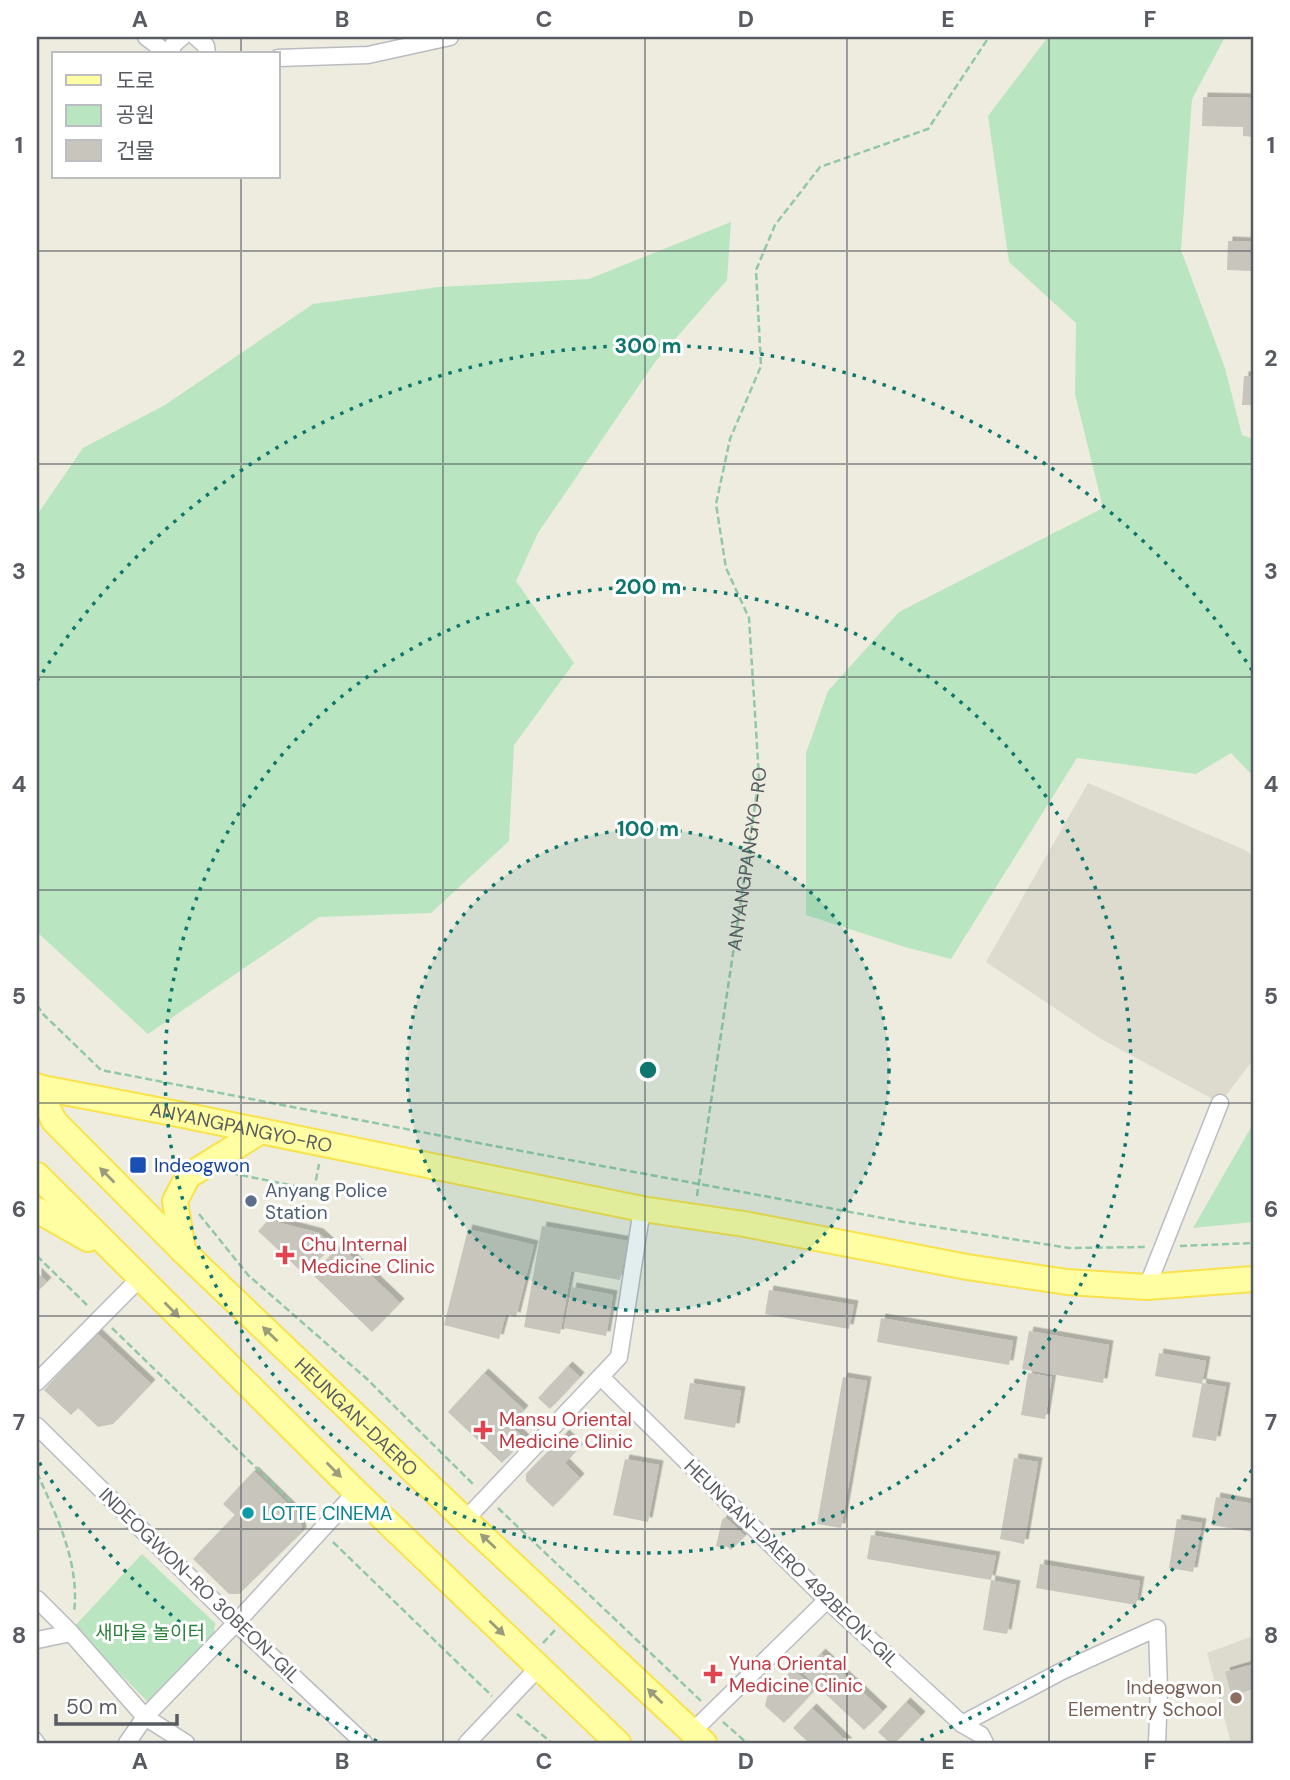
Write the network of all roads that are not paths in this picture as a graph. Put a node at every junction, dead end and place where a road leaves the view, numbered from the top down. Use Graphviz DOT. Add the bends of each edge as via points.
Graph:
graph roads {
  1 [pos="146,37"];
  2 [pos="196,37"];
  3 [pos="450,37"];
  4 [pos="173,44"];
  5 [pos="207,52"];
  6 [pos="280,58"];
  7 [pos="37,1087"];
  8 [pos="1220,1103"];
  9 [pos="261,1131"];
  10 [pos="37,1175"];
  11 [pos="642,1209"];
  12 [pos="37,1210"];
  13 [pos="183,1251"];
  14 [pos="113,1253"];
  15 [pos="139,1279"];
  16 [pos="1253,1279"];
  17 [pos="1147,1287"];
  18 [pos="602,1378"];
  19 [pos="37,1382"];
  20 [pos="37,1426"];
  21 [pos="356,1492"];
  22 [pos="465,1520"];
  23 [pos="37,1599"];
  24 [pos="827,1600"];
  25 [pos="236,1623"];
  26 [pos="71,1633"];
  27 [pos="37,1640"];
  28 [pos="538,1668"];
  29 [pos="962,1724"];
  30 [pos="142,1730"];
  31 [pos="37,1737"];
  32 [pos="698,1738"];
  33 [pos="41,1743"];
  34 [pos="127,1743"];
  35 [pos="186,1743"];
  36 [pos="364,1743"];
  37 [pos="467,1743"];
  38 [pos="618,1743"];
  39 [pos="985,1743"];
  40 [pos="1157,1743"];
  1 -- 4 [label="street"];
  2 -- 5 [label="street"];
  3 -- 6 [label="street" via="368,55"];
  7 -- 9 [label="main road, ANYANGPANGYO-RO"];
  13 -- 7 [label="main road, HEUNGAN-DAERO, one-way" via="54,1121"];
  8 -- 17 [label="street"];
  9 -- 11 [label="main road, ANYANGPANGYO-RO"];
  9 -- 13 [label="main road" via="188,1176 175,1201"];
  10 -- 14 [label="main road"];
  11 -- 17 [label="main road, ANYANGPANGYO-RO" via="967,1267 1067,1282"];
  11 -- 18 [label="street" via="619,1357"];
  12 -- 14 [label="main road"];
  22 -- 13 [label="main road, HEUNGAN-DAERO, one-way"];
  14 -- 15 [label="main road"];
  15 -- 19 [label="street"];
  15 -- 21 [label="main road, one-way"];
  16 -- 17 [label="main road, ANYANGPANGYO-RO"];
  18 -- 22 [label="street"];
  18 -- 24 [label="street, HEUNGAN-DAERO 492BEON-GIL"];
  20 -- 25 [label="street, INDEOGWON-RO 30BEON-GIL"];
  21 -- 25 [label="street"];
  21 -- 28 [label="main road, one-way"];
  32 -- 22 [label="main road, HEUNGAN-DAERO, one-way"];
  23 -- 26 [label="street"];
  24 -- 29 [label="street, HEUNGAN-DAERO 492BEON-GIL"];
  24 -- 32 [label="street, HEUNGAN-DAERO" via="713,1712"];
  25 -- 30 [label="street"];
  25 -- 36 [label="street, INDEOGWON-RO 30BEON-GIL"];
  26 -- 27 [label="street"];
  26 -- 30 [label="street"];
  28 -- 37 [label="street"];
  28 -- 38 [label="main road"];
  29 -- 39 [label="street, HEUNGAN-DAERO 492BEON-GIL" via="981,1735"];
  29 -- 40 [label="street" via="1157,1628"];
  30 -- 34 [label="street"];
  30 -- 35 [label="street"];
  31 -- 33 [label="lane"];
}
